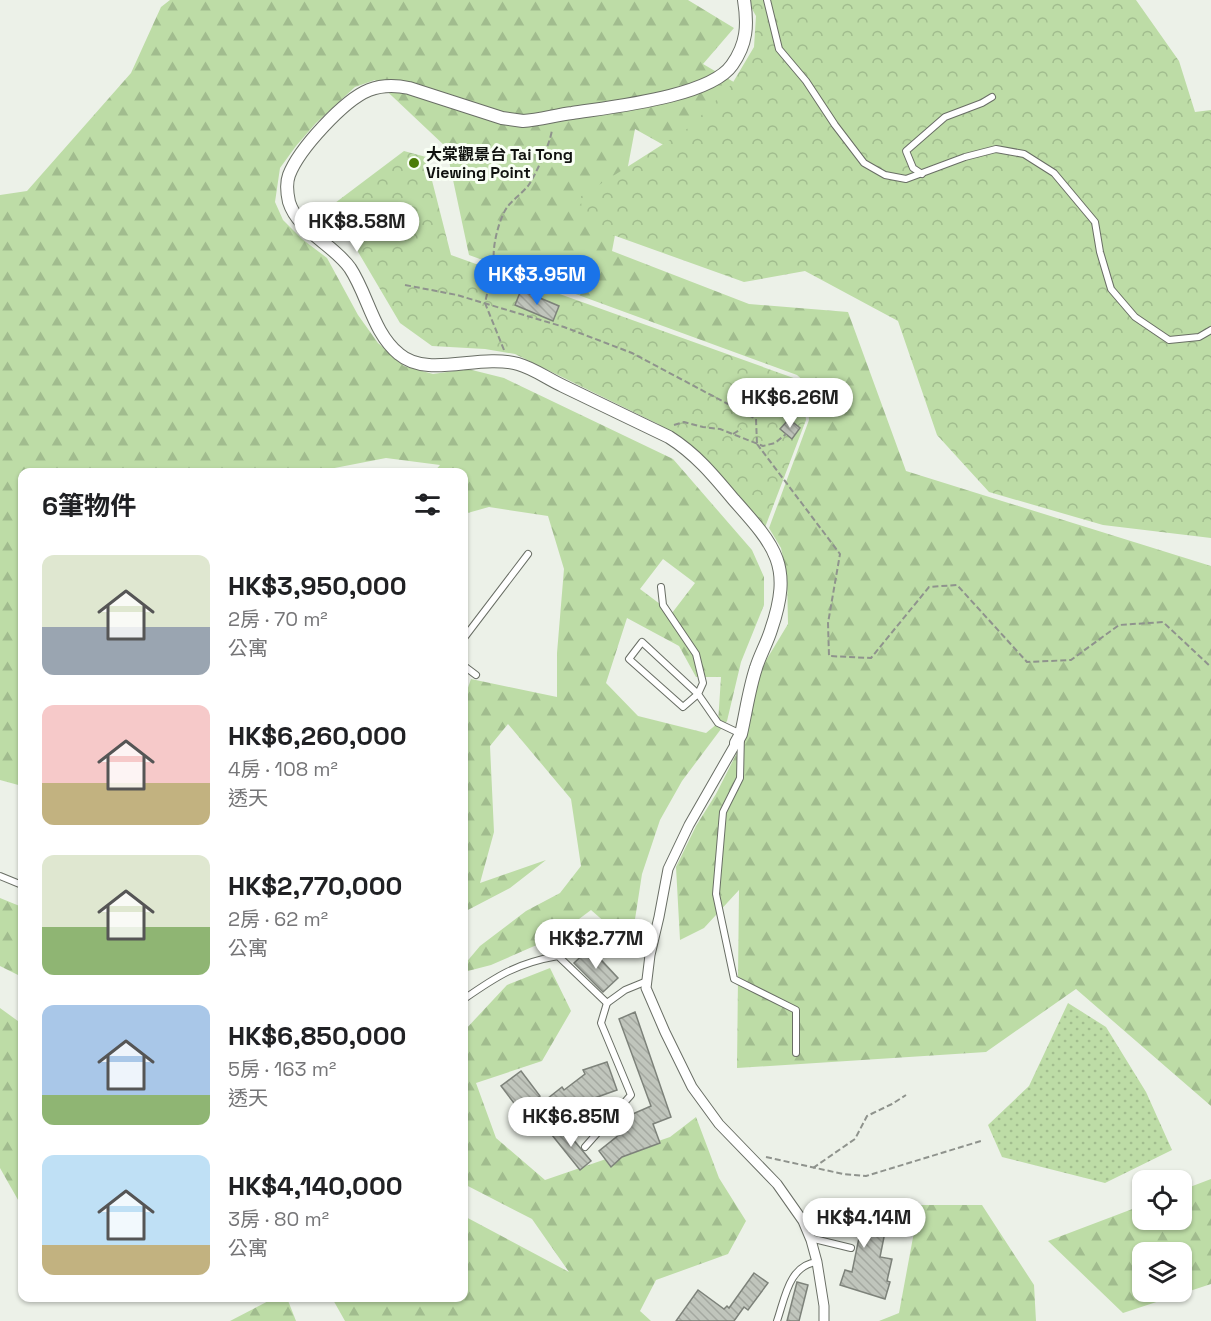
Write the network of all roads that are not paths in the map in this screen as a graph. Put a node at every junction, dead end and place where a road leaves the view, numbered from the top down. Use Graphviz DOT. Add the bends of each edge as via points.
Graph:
graph roads {
  1 [pos="744,0"];
  2 [pos="767,0"];
  3 [pos="992,97"];
  4 [pos="922,174"];
  5 [pos="1211,330"];
  6 [pos="528,554"];
  7 [pos="661,587"];
  8 [pos="468,633"];
  9 [pos="468,669"];
  10 [pos="476,675"];
  11 [pos="698,694"];
  12 [pos="738,739"];
  13 [pos="0,876"];
  14 [pos="18,883"];
  15 [pos="647,981"];
  16 [pos="468,996"];
  17 [pos="607,1004"];
  18 [pos="796,1053"];
  19 [pos="585,1147"];
  20 [pos="810,1238"];
  21 [pos="851,1248"];
  22 [pos="817,1262"];
  23 [pos="777,1321"];
  24 [pos="824,1321"];
  1 -- 12 [label="street" via="745,40 731,67 716,80 666,98 529,121 512,120 409,88 378,87 355,98 328,122 288,178 288,195 296,215 350,268 383,336 400,356 430,366 485,360 518,364 687,448 753,520 772,547 782,574 780,600 756,667"];
  2 -- 4 [label="lane" via="779,49 864,163 885,175 906,179"];
  3 -- 4 [label="lane" via="945,117 906,152 913,168"];
  4 -- 5 [label="lane" via="996,149 1024,154 1054,173 1095,222 1111,289 1135,317 1169,340 1199,337"];
  6 -- 8 [label="lane"];
  7 -- 11 [label="lane" via="663,605 696,654 703,682"];
  9 -- 10 [label="lane"];
  11 -- 11 [label="lane" via="683,707 629,659 642,642"];
  11 -- 12 [label="lane" via="718,723"];
  12 -- 15 [label="street" via="688,825 668,869"];
  12 -- 18 [label="lane" via="740,778 723,812 716,894 734,979 796,1010"];
  13 -- 14 [label="lane"];
  15 -- 17 [label="lane"];
  15 -- 20 [label="street" via="646,988 692,1087 719,1124 777,1184"];
  16 -- 17 [label="lane" via="502,973 558,956"];
  17 -- 19 [label="lane" via="601,1023 631,1095"];
  20 -- 21 [label="lane"];
  20 -- 22 [label="street"];
  22 -- 23 [label="lane" via="796,1271"];
  22 -- 24 [label="street"];
}
